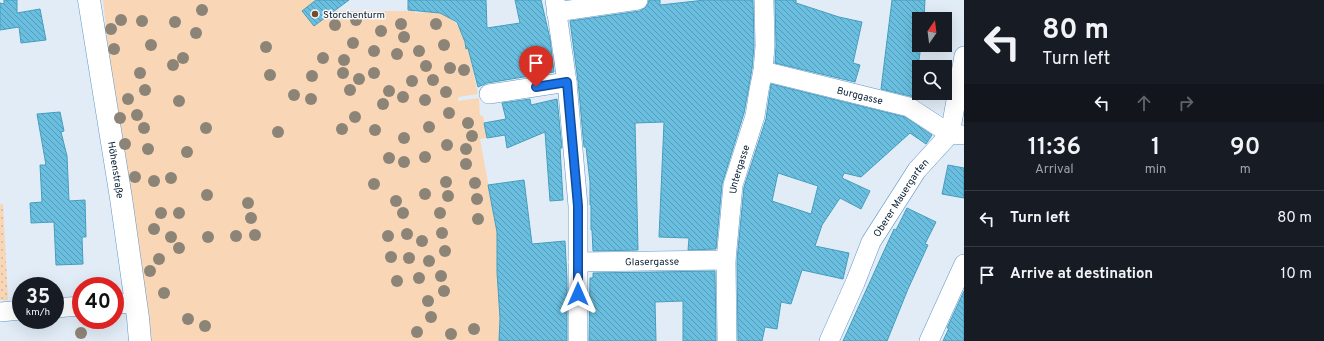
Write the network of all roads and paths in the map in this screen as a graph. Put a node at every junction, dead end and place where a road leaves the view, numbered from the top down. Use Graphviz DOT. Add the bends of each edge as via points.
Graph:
graph roads {
  1 [pos="89,0"];
  2 [pos="638,0"];
  3 [pos="764,0"];
  4 [pos="555,6"];
  5 [pos="964,56"];
  6 [pos="763,71"];
  7 [pos="567,82"];
  8 [pos="489,94"];
  9 [pos="957,135"];
  10 [pos="726,260"];
  11 [pos="578,262"];
  12 [pos="964,264"];
  13 [pos="125,303"];
  14 [pos="12,311"];
  15 [pos="0,312"];
  16 [pos="140,341"];
  17 [pos="578,341"];
  18 [pos="727,341"];
  19 [pos="829,341"];
  20 [pos="929,341"];
  1 -- 13 [label="main road, Höhenstraße"];
  2 -- 4 [label="street"];
  3 -- 6 [label="street, Untergasse"];
  4 -- 7 [label="street"];
  5 -- 9 [label="street"];
  6 -- 9 [label="street, Burggasse" via="909,107"];
  6 -- 10 [label="street, Untergasse" via="755,116 733,185"];
  7 -- 8 [label="street"];
  7 -- 11 [label="street" via="578,206"];
  9 -- 19 [label="street, Oberer Mauergarten" via="917,170 872,242"];
  10 -- 11 [label="street, Glasergasse"];
  10 -- 18 [label="street, Untergasse"];
  11 -- 17 [label="street"];
  12 -- 20 [label="street"];
  13 -- 16 [label="main road, Höhenstraße"];
  14 -- 15 [label="street"];
}
